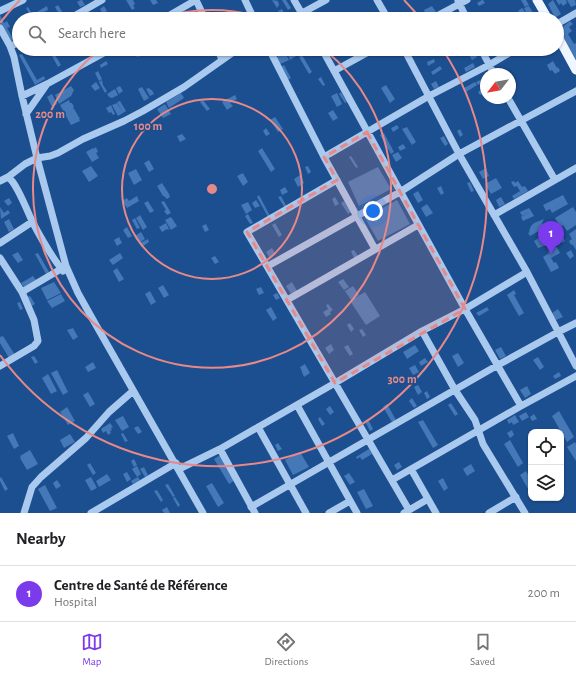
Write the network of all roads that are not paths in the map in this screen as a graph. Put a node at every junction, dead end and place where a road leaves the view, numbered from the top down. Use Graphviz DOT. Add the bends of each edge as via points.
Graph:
graph roads {
  1 [pos="23,0"];
  2 [pos="102,0"];
  3 [pos="196,0"];
  4 [pos="245,0"];
  5 [pos="294,0"];
  6 [pos="326,0"];
  7 [pos="377,0"];
  8 [pos="467,0"];
  9 [pos="537,0"];
  10 [pos="459,2"];
  11 [pos="0,10"];
  12 [pos="81,12"];
  13 [pos="175,12"];
  14 [pos="202,12"];
  15 [pos="251,12"];
  16 [pos="301,12"];
  17 [pos="309,12"];
  18 [pos="384,12"];
  19 [pos="443,12"];
  20 [pos="464,12"];
  21 [pos="544,12"];
  22 [pos="576,13"];
  23 [pos="564,20"];
  24 [pos="0,28"];
  25 [pos="0,40"];
  26 [pos="10,46"];
  27 [pos="564,48"];
  28 [pos="12,52"];
  29 [pos="14,56"];
  30 [pos="98,56"];
  31 [pos="221,56"];
  32 [pos="228,56"];
  33 [pos="274,56"];
  34 [pos="326,56"];
  35 [pos="361,56"];
  36 [pos="408,56"];
  37 [pos="484,56"];
  38 [pos="504,56"];
  39 [pos="222,60"];
  40 [pos="489,65"];
  41 [pos="491,68"];
  42 [pos="576,70"];
  43 [pos="334,71"];
  44 [pos="47,84"];
  45 [pos="576,91"];
  46 [pos="22,96"];
  47 [pos="428,96"];
  48 [pos="511,104"];
  49 [pos="26,114"];
  50 [pos="521,121"];
  51 [pos="368,132"];
  52 [pos="459,154"];
  53 [pos="324,157"];
  54 [pos="37,158"];
  55 [pos="576,168"];
  56 [pos="8,177"];
  57 [pos="337,180"];
  58 [pos="555,180"];
  59 [pos="0,181"];
  60 [pos="400,192"];
  61 [pos="494,215"];
  62 [pos="357,216"];
  63 [pos="32,222"];
  64 [pos="418,225"];
  65 [pos="0,243"];
  66 [pos="375,249"];
  67 [pos="0,258"];
  68 [pos="268,266"];
  69 [pos="61,269"];
  70 [pos="527,272"];
  71 [pos="22,292"];
  72 [pos="78,293"];
  73 [pos="287,300"];
  74 [pos="465,310"];
  75 [pos="576,323"];
  76 [pos="422,331"];
  77 [pos="558,332"];
  78 [pos="0,366"];
  79 [pos="498,366"];
  80 [pos="576,366"];
  81 [pos="576,376"];
  82 [pos="336,383"];
  83 [pos="455,390"];
  84 [pos="133,391"];
  85 [pos="297,405"];
  86 [pos="521,406"];
  87 [pos="258,427"];
  88 [pos="478,431"];
  89 [pos="369,440"];
  90 [pos="220,449"];
  91 [pos="329,463"];
  92 [pos="177,466"];
  93 [pos="411,469"];
  94 [pos="392,480"];
  95 [pos="290,484"];
  96 [pos="516,497"];
  97 [pos="428,499"];
  98 [pos="350,501"];
  99 [pos="253,510"];
  100 [pos="406,511"];
  101 [pos="24,513"];
  102 [pos="91,513"];
  103 [pos="204,513"];
  104 [pos="306,513"];
  105 [pos="330,513"];
  106 [pos="357,513"];
  107 [pos="436,513"];
  108 [pos="489,513"];
  109 [pos="525,513"];
  1 -- 11 [label="street"];
  2 -- 12 [label="street"];
  3 -- 13 [label="street"];
  3 -- 14 [label="street"];
  4 -- 15 [label="street"];
  5 -- 16 [label="street"];
  6 -- 17 [label="street"];
  7 -- 18 [label="street"];
  8 -- 10 [label="street"];
  9 -- 21 [label="main road"];
  10 -- 19 [label="street"];
  10 -- 20 [label="street"];
  22 -- 23 [label="street"];
  24 -- 26 [label="street"];
  25 -- 26 [label="street"];
  26 -- 28 [label="street"];
  27 -- 42 [label="main road"];
  29 -- 46 [label="street"];
  30 -- 44 [label="street"];
  31 -- 39 [label="street"];
  32 -- 39 [label="street"];
  33 -- 53 [label="street"];
  34 -- 43 [label="street"];
  35 -- 43 [label="street"];
  36 -- 47 [label="street"];
  37 -- 40 [label="street"];
  38 -- 40 [label="street"];
  39 -- 54 [label="street" via="184,87 130,117 58,153"];
  40 -- 41 [label="street"];
  40 -- 47 [label="street"];
  43 -- 51 [label="street"];
  44 -- 46 [label="street"];
  44 -- 49 [label="street"];
  45 -- 50 [label="street"];
  46 -- 49 [label="street"];
  47 -- 51 [label="street"];
  47 -- 52 [label="street"];
  48 -- 50 [label="street"];
  49 -- 54 [label="street"];
  50 -- 52 [label="street"];
  50 -- 58 [label="street"];
  51 -- 53 [label="street"];
  51 -- 60 [label="street"];
  52 -- 60 [label="street"];
  52 -- 61 [label="street"];
  53 -- 57 [label="street"];
  54 -- 56 [label="street"];
  54 -- 72 [label="street" via="66,266"];
  55 -- 58 [label="street"];
  56 -- 59 [label="street"];
  56 -- 63 [label="street" via="16,186"];
  57 -- 62 [label="street"];
  57 -- 68 [label="street" via="247,232"];
  58 -- 61 [label="street"];
  60 -- 62 [label="street"];
  60 -- 64 [label="street"];
  61 -- 70 [label="street"];
  62 -- 66 [label="street"];
  62 -- 68 [label="street"];
  63 -- 65 [label="street"];
  63 -- 69 [label="street"];
  64 -- 66 [label="street"];
  64 -- 74 [label="street"];
  66 -- 73 [label="street"];
  67 -- 71 [label="street"];
  68 -- 73 [label="street"];
  69 -- 71 [label="street"];
  69 -- 72 [label="street"];
  70 -- 74 [label="street"];
  70 -- 77 [label="street"];
  71 -- 78 [label="street" via="34,320 38,341"];
  72 -- 84 [label="street"];
  73 -- 82 [label="street"];
  74 -- 76 [label="street"];
  74 -- 79 [label="street"];
  75 -- 77 [label="street"];
  76 -- 82 [label="street"];
  76 -- 83 [label="street"];
  77 -- 79 [label="street"];
  77 -- 80 [label="street"];
  79 -- 83 [label="street"];
  79 -- 86 [label="street"];
  81 -- 86 [label="street"];
  82 -- 85 [label="street"];
  82 -- 89 [label="street"];
  83 -- 88 [label="street" via="475,420"];
  83 -- 89 [label="street"];
  84 -- 92 [label="street"];
  84 -- 101 [label="street" via="32,487"];
  85 -- 87 [label="street"];
  85 -- 91 [label="street"];
  86 -- 88 [label="street"];
  87 -- 90 [label="street"];
  87 -- 95 [label="street"];
  88 -- 93 [label="street"];
  88 -- 96 [label="street" via="483,444"];
  89 -- 91 [label="street"];
  89 -- 94 [label="street"];
  90 -- 92 [label="street"];
  90 -- 99 [label="street"];
  91 -- 95 [label="street"];
  91 -- 98 [label="street"];
  92 -- 102 [label="street"];
  92 -- 103 [label="street"];
  93 -- 94 [label="street"];
  93 -- 97 [label="street"];
  94 -- 100 [label="street"];
  95 -- 99 [label="street"];
  95 -- 104 [label="street"];
  96 -- 108 [label="street"];
  96 -- 109 [label="street"];
  97 -- 100 [label="street"];
  97 -- 107 [label="street"];
  98 -- 105 [label="street"];
  98 -- 106 [label="street"];
}
